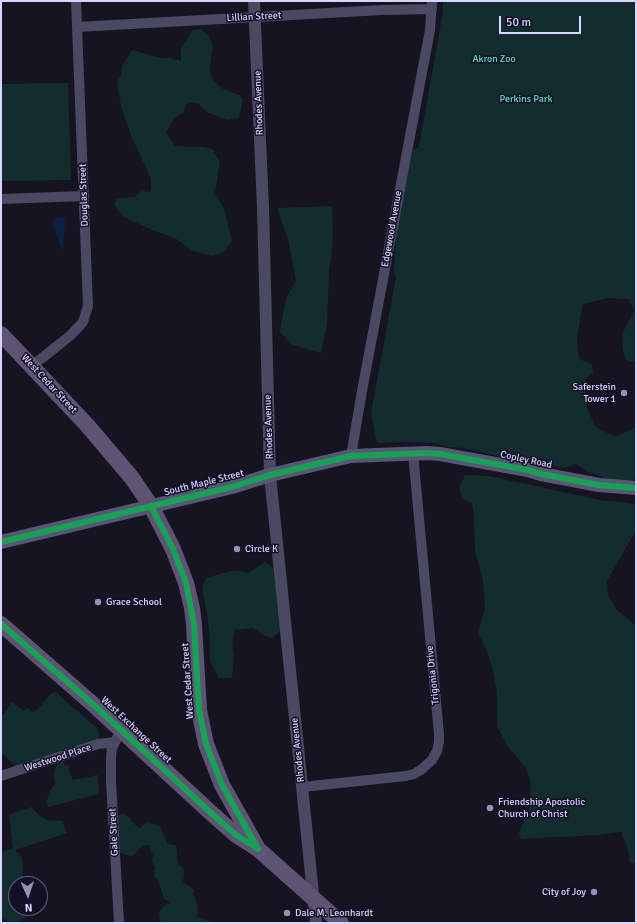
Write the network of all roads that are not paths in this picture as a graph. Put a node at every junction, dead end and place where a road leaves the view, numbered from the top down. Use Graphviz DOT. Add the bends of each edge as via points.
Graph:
graph roads {
  1 [pos="76,1"];
  2 [pos="254,1"];
  3 [pos="432,5"];
  4 [pos="255,16"];
  5 [pos="77,27"];
  6 [pos="84,196"];
  7 [pos="1,199"];
  8 [pos="1,334"];
  9 [pos="32,366"];
  10 [pos="413,453"];
  11 [pos="351,456"];
  12 [pos="270,475"];
  13 [pos="636,488"];
  14 [pos="150,506"];
  15 [pos="1,542"];
  16 [pos="1,624"];
  17 [pos="118,736"];
  18 [pos="1,776"];
  19 [pos="302,787"];
  20 [pos="258,849"];
  21 [pos="314,900"];
  22 [pos="119,923"];
  23 [pos="316,923"];
  24 [pos="341,923"];
  1 -- 5 [label="street, Douglas Street"];
  2 -- 4 [label="street, Rhodes Avenue"];
  3 -- 4 [label="street, Lillian Street"];
  3 -- 11 [label="street, Edgewood Avenue" via="430,30"];
  4 -- 5 [label="street, Lillian Street"];
  4 -- 12 [label="street, Rhodes Avenue"];
  5 -- 6 [label="street, Douglas Street"];
  6 -- 7 [label="street"];
  6 -- 9 [label="street, Douglas Street" via="88,306 83,322 71,335"];
  8 -- 9 [label="main road, West Cedar Street"];
  9 -- 14 [label="main road, West Cedar Street" via="92,430 132,478"];
  10 -- 11 [label="main road, South Maple Street"];
  10 -- 13 [label="main road, Copley Road" via="440,454 599,485"];
  10 -- 19 [label="street, Trigonia Drive" via="439,734 437,751 422,769 410,775"];
  11 -- 12 [label="main road, South Maple Street"];
  12 -- 14 [label="main road, South Maple Street" via="232,487"];
  12 -- 19 [label="street, Rhodes Avenue"];
  14 -- 15 [label="main road, South Maple Street"];
  14 -- 20 [label="main road, West Cedar Street" via="173,549 188,589 194,625 199,710 206,744 214,769"];
  16 -- 17 [label="main road, West Exchange Street"];
  17 -- 18 [label="street, Westwood Place"];
  17 -- 20 [label="main road, West Exchange Street" via="236,834"];
  17 -- 22 [label="street, Gale Street" via="112,748 111,782"];
  19 -- 21 [label="street, Rhodes Avenue"];
  20 -- 21 [label="main road, West Exchange Street"];
  21 -- 23 [label="street, Rhodes Avenue"];
  21 -- 24 [label="main road, West Exchange Street"];
}
